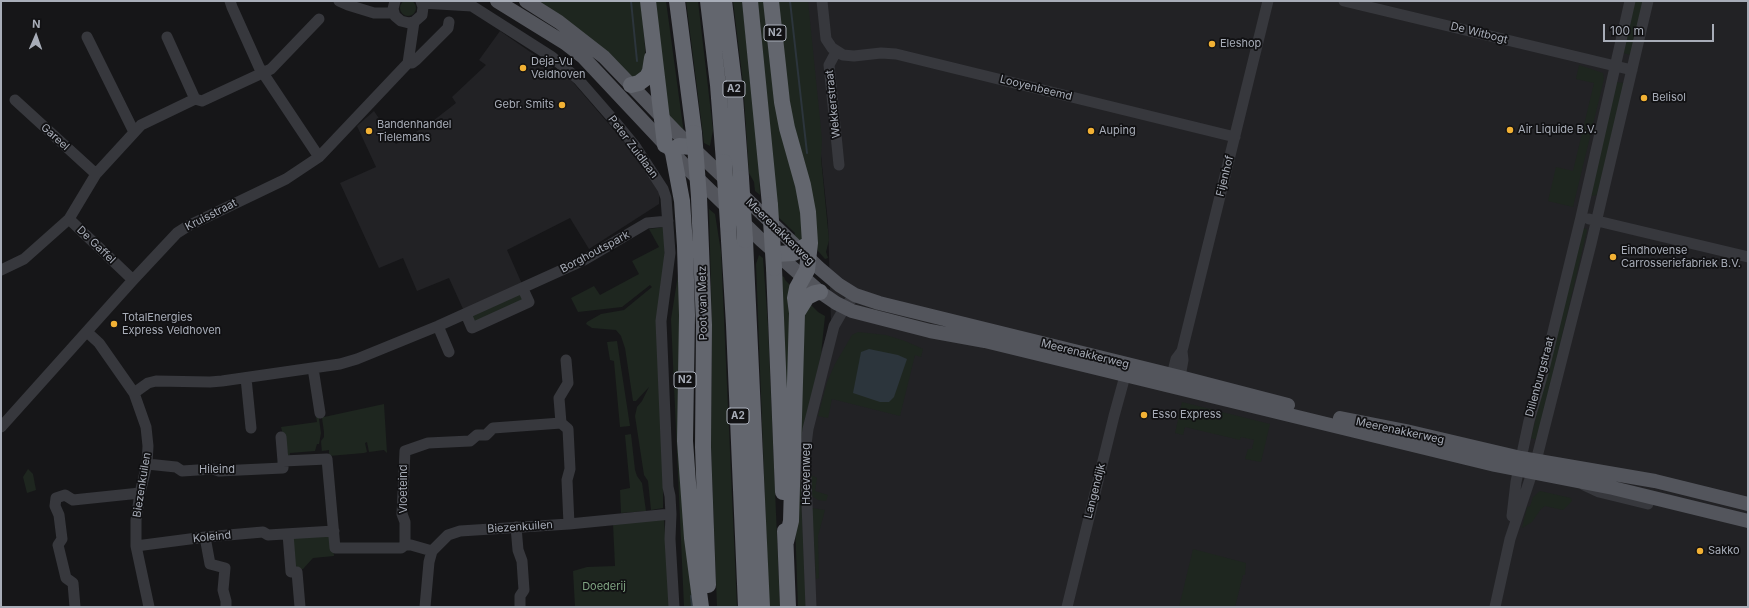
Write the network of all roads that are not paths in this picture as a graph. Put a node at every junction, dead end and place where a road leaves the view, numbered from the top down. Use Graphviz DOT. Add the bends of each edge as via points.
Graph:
graph roads {
  1 [pos="230,1"];
  2 [pos="339,1"];
  3 [pos="497,1"];
  4 [pos="526,1"];
  5 [pos="648,1"];
  6 [pos="677,1"];
  7 [pos="708,1"];
  8 [pos="724,1"];
  9 [pos="750,1"];
  10 [pos="771,1"];
  11 [pos="822,1"];
  12 [pos="1268,1"];
  13 [pos="1344,1"];
  14 [pos="1630,1"];
  15 [pos="1648,1"];
  16 [pos="422,5"];
  17 [pos="394,6"];
  18 [pos="319,19"];
  19 [pos="449,22"];
  20 [pos="409,23"];
  21 [pos="87,37"];
  22 [pos="167,37"];
  23 [pos="653,52"];
  24 [pos="836,52"];
  25 [pos="409,58"];
  26 [pos="1615,66"];
  27 [pos="1632,70"];
  28 [pos="263,73"];
  29 [pos="631,84"];
  30 [pos="195,99"];
  31 [pos="14,100"];
  32 [pos="662,118"];
  33 [pos="134,132"];
  34 [pos="1235,137"];
  35 [pos="693,140"];
  36 [pos="669,149"];
  37 [pos="319,157"];
  38 [pos="839,165"];
  39 [pos="96,174"];
  40 [pos="1581,217"];
  41 [pos="69,219"];
  42 [pos="1596,220"];
  43 [pos="668,221"];
  44 [pos="807,251"];
  45 [pos="1748,257"];
  46 [pos="775,261"];
  47 [pos="2,268"];
  48 [pos="803,278"];
  49 [pos="133,280"];
  50 [pos="820,292"];
  51 [pos="855,295"];
  52 [pos="848,309"];
  53 [pos="796,313"];
  54 [pos="438,326"];
  55 [pos="87,332"];
  56 [pos="449,352"];
  57 [pos="566,360"];
  58 [pos="313,368"];
  59 [pos="1125,376"];
  60 [pos="1176,376"];
  61 [pos="246,378"];
  62 [pos="134,393"];
  63 [pos="320,413"];
  64 [pos="561,423"];
  65 [pos="1,427"];
  66 [pos="251,428"];
  67 [pos="281,437"];
  68 [pos="282,462"];
  69 [pos="147,464"];
  70 [pos="1527,465"];
  71 [pos="1574,480"];
  72 [pos="140,494"];
  73 [pos="1748,504"];
  74 [pos="668,514"];
  75 [pos="1748,521"];
  76 [pos="569,524"];
  77 [pos="516,527"];
  78 [pos="1748,527"];
  79 [pos="334,531"];
  80 [pos="288,534"];
  81 [pos="205,537"];
  82 [pos="786,542"];
  83 [pos="405,545"];
  84 [pos="136,546"];
  85 [pos="432,551"];
  86 [pos="75,607"];
  87 [pos="149,607"];
  88 [pos="226,607"];
  89 [pos="300,607"];
  90 [pos="425,607"];
  91 [pos="520,607"];
  92 [pos="674,607"];
  93 [pos="701,607"];
  94 [pos="709,607"];
  95 [pos="746,607"];
  96 [pos="762,607"];
  97 [pos="788,607"];
  98 [pos="811,607"];
  99 [pos="1067,607"];
  100 [pos="1495,607"];
  1 -- 28 [label="street"];
  2 -- 17 [label="street" via="374,13"];
  3 -- 36 [label="main road, Meerenakkerweg" via="583,57"];
  4 -- 29 [label="main road, Meerenakkerweg" via="592,47"];
  5 -- 23 [label="highway"];
  6 -- 35 [label="highway, Poot van Metz / N2"];
  7 -- 95 [label="highway, A2, bridge" via="718,85 728,224"];
  8 -- 96 [label="highway, A2, bridge" via="734,83 745,240"];
  9 -- 46 [label="highway, N2, bridge"];
  10 -- 44 [label="highway, N2" via="782,102 808,212"];
  11 -- 24 [label="street" via="826,38"];
  12 -- 34 [label="street, Fijenhof"];
  13 -- 26 [label="street, De Witbogt"];
  14 -- 26 [label="street, Dillenburgstraat"];
  15 -- 27 [label="street, Dillenburgstraat"];
  16 -- 20 [label="street" via="418,20"];
  16 -- 43 [label="street, Peter Zuidlaan" via="472,6 547,54 578,79 635,146 655,176 666,198"];
  17 -- 20 [label="street" via="398,19"];
  18 -- 28 [label="street" via="271,69"];
  19 -- 25 [label="street, Kruisstraat" via="448,28 416,60 412,63"];
  20 -- 25 [label="street"];
  21 -- 33 [label="street"];
  22 -- 30 [label="street"];
  23 -- 29 [label="highway" via="647,77 639,83"];
  23 -- 32 [label="highway"];
  24 -- 34 [label="street, Looyenbeemd" via="851,56 896,54"];
  24 -- 38 [label="street, Wekkerstraat" via="829,65"];
  25 -- 37 [label="street, Kruisstraat"];
  26 -- 27 [label="street"];
  26 -- 40 [label="street, Dillenburgstraat"];
  27 -- 42 [label="street, Dillenburgstraat"];
  28 -- 30 [label="street" via="202,101"];
  28 -- 37 [label="street"];
  29 -- 32 [label="main road, Meerenakkerweg"];
  30 -- 33 [label="street" via="141,125"];
  31 -- 39 [label="street, Gareel"];
  32 -- 35 [label="main road, Meerenakkerweg"];
  32 -- 36 [label="highway"];
  33 -- 39 [label="street"];
  34 -- 60 [label="street, Fijenhof" via="1182,351 1183,360"];
  35 -- 36 [label="highway" via="675,149"];
  35 -- 44 [label="main road, Meerenakkerweg"];
  35 -- 94 [label="highway, Poot van Metz / N2, bridge" via="699,197 704,325 703,447"];
  36 -- 46 [label="main road, Meerenakkerweg"];
  36 -- 93 [label="highway, N2" via="682,201 687,291 685,441 692,538"];
  37 -- 49 [label="street, Kruisstraat" via="286,179 188,226 168,242"];
  39 -- 41 [label="street"];
  40 -- 42 [label="street"];
  40 -- 70 [label="street, Dillenburgstraat"];
  41 -- 47 [label="street, De Gaffel" via="24,259"];
  41 -- 49 [label="street, De Gaffel"];
  42 -- 45 [label="street"];
  42 -- 70 [label="street, Dillenburgstraat"];
  43 -- 54 [label="street, Borghoutspark" via="647,223 584,260"];
  43 -- 74 [label="street, Peter Zuidlaan" via="670,267 661,321 668,487 665,496"];
  44 -- 46 [label="highway"];
  44 -- 48 [label="highway" via="807,270"];
  44 -- 51 [label="main road, Meerenakkerweg" via="834,281"];
  46 -- 48 [label="main road, Meerenakkerweg"];
  46 -- 82 [label="highway, N2"];
  48 -- 50 [label="main road, Meerenakkerweg"];
  48 -- 53 [label="highway, N2" via="795,293"];
  49 -- 55 [label="street, Kruisstraat"];
  50 -- 52 [label="main road, Meerenakkerweg"];
  50 -- 53 [label="highway" via="806,298"];
  51 -- 52 [label="street, Hoevenweg"];
  51 -- 60 [label="main road, Meerenakkerweg"];
  52 -- 59 [label="main road, Meerenakkerweg" via="930,331 985,341"];
  52 -- 98 [label="street, Hoevenweg" via="834,326 804,452"];
  53 -- 82 [label="highway, N2" via="791,521"];
  54 -- 56 [label="street"];
  54 -- 58 [label="street, Borghoutspark" via="357,359"];
  55 -- 62 [label="street, Biezenkuilen" via="99,343"];
  55 -- 65 [label="street, Kruisstraat"];
  57 -- 64 [label="street" via="568,383 559,398"];
  58 -- 61 [label="street, Borghoutspark"];
  58 -- 63 [label="street"];
  59 -- 70 [label="main road, Meerenakkerweg"];
  59 -- 99 [label="street, Langendijk"];
  60 -- 70 [label="main road, Meerenakkerweg" via="1332,416 1406,431"];
  61 -- 62 [label="street, Borghoutspark" via="210,382 156,380"];
  61 -- 66 [label="street"];
  62 -- 69 [label="street, Biezenkuilen" via="146,427"];
  64 -- 76 [label="street" via="568,429"];
  64 -- 83 [label="street, Vloeteind" via="493,428 486,435 477,435 470,441 428,443 405,451 402,514 405,522"];
  67 -- 68 [label="street"];
  68 -- 69 [label="street, Hileind" via="283,468 219,471 182,471 176,467"];
  68 -- 79 [label="street, Hileind" via="327,459"];
  69 -- 72 [label="street, Biezenkuilen"];
  70 -- 71 [label="main road, Meerenakkerweg"];
  70 -- 73 [label="main road, Meerenakkerweg" via="1655,481"];
  70 -- 100 [label="street, Dillenburgstraat"];
  71 -- 75 [label="main road, Meerenakkerweg"];
  71 -- 78 [label="street, Meerenakkerweg" via="1598,492"];
  72 -- 84 [label="street, Biezenkuilen"];
  72 -- 86 [label="street" via="74,500 65,495 56,498 54,506 59,515 62,540 58,545 66,578 73,583"];
  74 -- 76 [label="street, Biezenkuilen"];
  74 -- 92 [label="street, Peter Zuidlaan" via="666,529 670,539"];
  76 -- 77 [label="street, Biezenkuilen"];
  77 -- 85 [label="street, Biezenkuilen" via="460,531 448,535"];
  77 -- 91 [label="street" via="524,590 520,596"];
  79 -- 80 [label="street, Koleind"];
  79 -- 83 [label="street, Hileind" via="336,553 402,548"];
  80 -- 81 [label="street, Koleind" via="268,535 263,532"];
  80 -- 89 [label="street" via="291,572 297,572"];
  81 -- 84 [label="street, Koleind"];
  81 -- 88 [label="street" via="210,564 225,568 223,590"];
  82 -- 97 [label="highway, N2"];
  83 -- 85 [label="street, Hileind"];
  84 -- 87 [label="street, Biezenkuilen"];
  85 -- 90 [label="street"];
}
